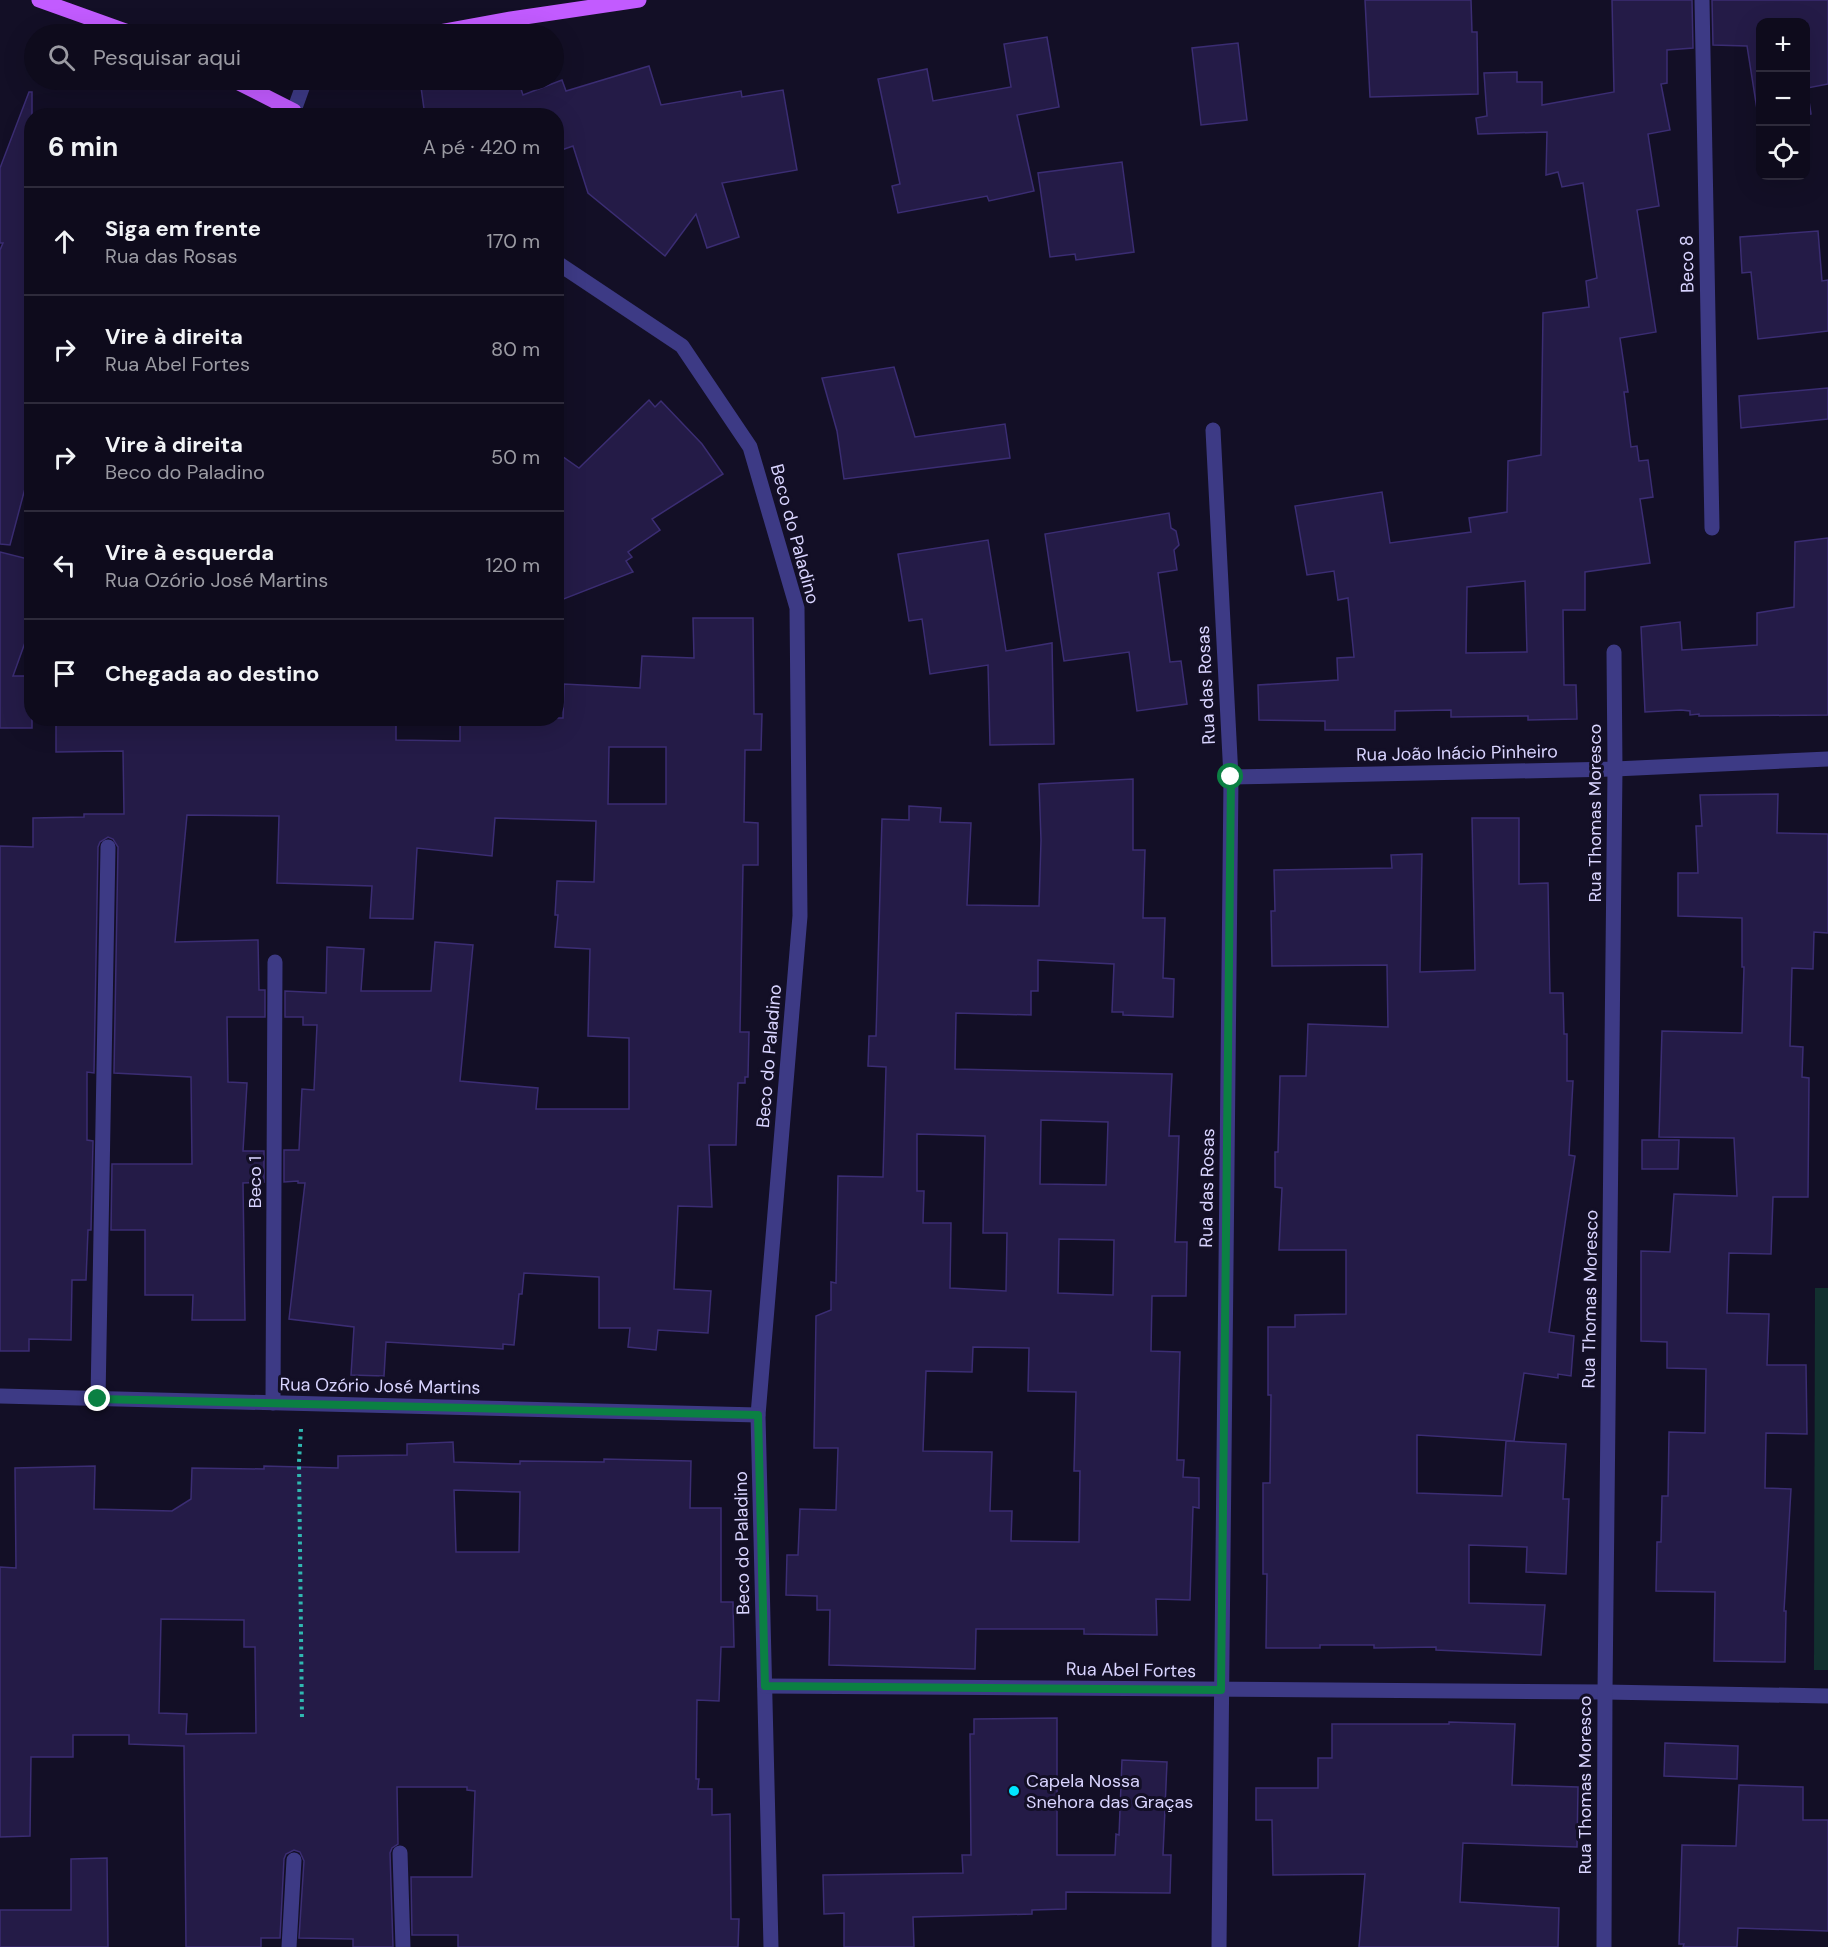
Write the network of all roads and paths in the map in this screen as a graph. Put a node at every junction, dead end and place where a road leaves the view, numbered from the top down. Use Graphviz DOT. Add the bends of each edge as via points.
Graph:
graph roads {
  1 [pos="39,0"];
  2 [pos="639,0"];
  3 [pos="1702,0"];
  4 [pos="106,24"];
  5 [pos="484,24"];
  6 [pos="252,90"];
  7 [pos="302,90"];
  8 [pos="285,108"];
  9 [pos="298,108"];
  10 [pos="564,267"];
  11 [pos="1213,430"];
  12 [pos="1712,528"];
  13 [pos="1614,652"];
  14 [pos="1828,759"];
  15 [pos="1615,769"];
  16 [pos="1231,777"];
  17 [pos="108,847"];
  18 [pos="275,962"];
  19 [pos="0,1396"];
  20 [pos="98,1399"];
  21 [pos="273,1403"];
  22 [pos="303,1404"];
  23 [pos="758,1415"];
  24 [pos="765,1686"];
  25 [pos="1221,1690"];
  26 [pos="1605,1692"];
  27 [pos="1828,1696"];
  28 [pos="302,1719"];
  29 [pos="400,1853"];
  30 [pos="294,1860"];
  31 [pos="289,1947"];
  32 [pos="404,1947"];
  33 [pos="771,1947"];
  34 [pos="1219,1947"];
  35 [pos="1604,1947"];
  1 -- 4 [label="main road"];
  2 -- 5 [label="main road"];
  3 -- 12 [label="street, Beco 8"];
  6 -- 8 [label="main road"];
  7 -- 9 [label="street"];
  10 -- 23 [label="street, Beco do Paladino" via="682,346 750,447 797,608 800,916"];
  11 -- 16 [label="street, Rua das Rosas"];
  13 -- 15 [label="street, Rua Thomas Moresco"];
  14 -- 15 [label="street, Rua João Inácio Pinheiro"];
  15 -- 16 [label="street, Rua João Inácio Pinheiro"];
  15 -- 26 [label="street, Rua Thomas Moresco"];
  16 -- 25 [label="street, Rua das Rosas"];
  17 -- 20 [label="street"];
  18 -- 21 [label="street, Beco 1"];
  19 -- 20 [label="street, Rua Ozório José Martins"];
  20 -- 21 [label="street, Rua Ozório José Martins"];
  21 -- 22 [label="street, Rua Ozório José Martins"];
  22 -- 23 [label="street, Rua Ozório José Martins"];
  22 -- 28 [label="path" via="298,1462"];
  23 -- 24 [label="street, Beco do Paladino"];
  24 -- 25 [label="street, Rua Abel Fortes"];
  24 -- 33 [label="street, Beco do Paladino"];
  25 -- 26 [label="street, Rua Abel Fortes"];
  25 -- 34 [label="street, Rua das Rosas"];
  26 -- 27 [label="street, Rua Abel Fortes"];
  26 -- 35 [label="street, Rua Thomas Moresco"];
  29 -- 32 [label="street"];
  30 -- 31 [label="street"];
}
